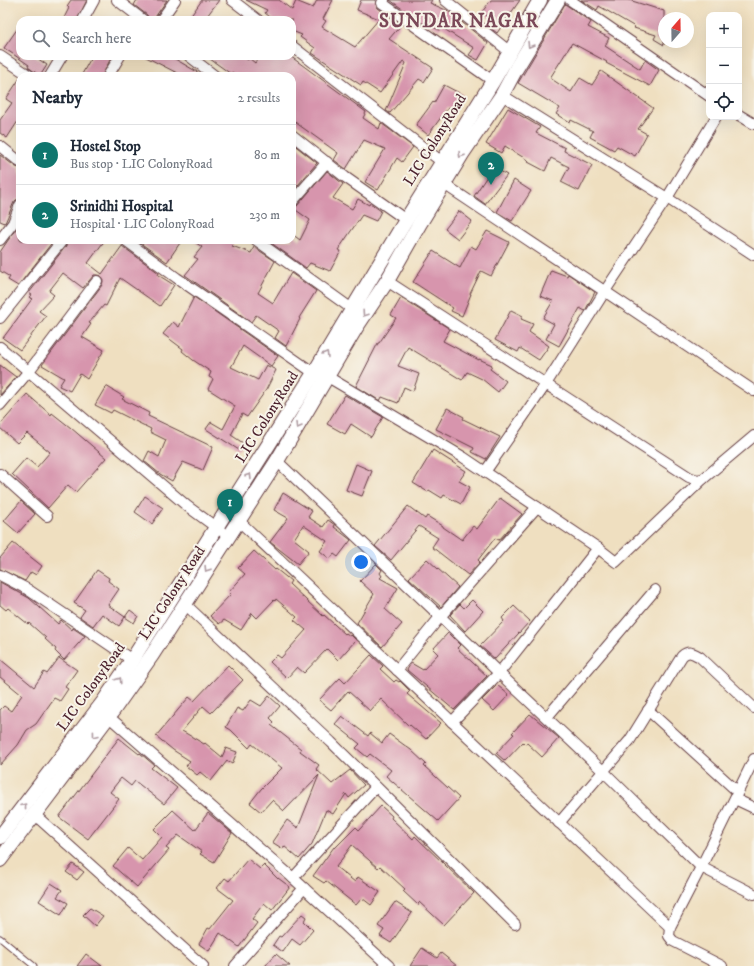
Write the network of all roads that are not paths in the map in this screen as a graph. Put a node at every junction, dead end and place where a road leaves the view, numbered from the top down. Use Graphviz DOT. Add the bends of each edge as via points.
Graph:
graph roads {
  1 [pos="94,0"];
  2 [pos="117,0"];
  3 [pos="175,0"];
  4 [pos="232,0"];
  5 [pos="384,0"];
  6 [pos="445,0"];
  7 [pos="540,0"];
  8 [pos="558,0"];
  9 [pos="570,0"];
  10 [pos="85,16"];
  11 [pos="138,16"];
  12 [pos="164,16"];
  13 [pos="253,16"];
  14 [pos="296,49"];
  15 [pos="510,52"];
  16 [pos="0,56"];
  17 [pos="60,60"];
  18 [pos="118,60"];
  19 [pos="194,60"];
  20 [pos="24,72"];
  21 [pos="52,72"];
  22 [pos="110,72"];
  23 [pos="210,72"];
  24 [pos="493,80"];
  25 [pos="706,94"];
  26 [pos="502,95"];
  27 [pos="742,117"];
  28 [pos="714,120"];
  29 [pos="754,124"];
  30 [pos="296,138"];
  31 [pos="1,149"];
  32 [pos="16,159"];
  33 [pos="327,162"];
  34 [pos="442,162"];
  35 [pos="444,184"];
  36 [pos="296,197"];
  37 [pos="667,198"];
  38 [pos="16,215"];
  39 [pos="406,220"];
  40 [pos="0,240"];
  41 [pos="59,244"];
  42 [pos="130,244"];
  43 [pos="262,244"];
  44 [pos="754,255"];
  45 [pos="97,281"];
  46 [pos="387,281"];
  47 [pos="365,288"];
  48 [pos="605,290"];
  49 [pos="378,296"];
  50 [pos="352,309"];
  51 [pos="0,318"];
  52 [pos="0,347"];
  53 [pos="29,371"];
  54 [pos="321,375"];
  55 [pos="546,384"];
  56 [pos="754,391"];
  57 [pos="0,405"];
  58 [pos="754,436"];
  59 [pos="277,461"];
  60 [pos="485,472"];
  61 [pos="0,474"];
  62 [pos="703,479"];
  63 [pos="537,507"];
  64 [pos="46,516"];
  65 [pos="238,521"];
  66 [pos="217,528"];
  67 [pos="228,536"];
  68 [pos="598,548"];
  69 [pos="0,575"];
  70 [pos="655,590"];
  71 [pos="185,604"];
  72 [pos="440,617"];
  73 [pos="132,660"];
  74 [pos="397,670"];
  75 [pos="499,673"];
  76 [pos="754,708"];
  77 [pos="109,709"];
  78 [pos="648,710"];
  79 [pos="547,717"];
  80 [pos="452,722"];
  81 [pos="754,759"];
  82 [pos="603,771"];
  83 [pos="376,787"];
  84 [pos="737,796"];
  85 [pos="754,808"];
  86 [pos="35,815"];
  87 [pos="559,823"];
  88 [pos="0,836"];
  89 [pos="12,846"];
  90 [pos="0,860"];
  91 [pos="701,867"];
  92 [pos="293,878"];
  93 [pos="304,888"];
  94 [pos="754,894"];
  95 [pos="515,924"];
  96 [pos="670,927"];
  97 [pos="0,938"];
  98 [pos="34,966"];
  99 [pos="203,966"];
  100 [pos="235,966"];
  101 [pos="389,966"];
  102 [pos="722,966"];
  1 -- 10 [label="street"];
  2 -- 11 [label="street"];
  3 -- 12 [label="street"];
  4 -- 13 [label="street"];
  5 -- 24 [label="street" via="382,3"];
  6 -- 15 [label="street"];
  7 -- 15 [label="main road, LIC ColonyRoad"];
  8 -- 26 [label="main road, LIC ColonyRoad, one-way" via="516,67"];
  9 -- 25 [label="street"];
  14 -- 34 [label="street"];
  15 -- 24 [label="main road, LIC ColonyRoad"];
  16 -- 20 [label="street"];
  17 -- 21 [label="street"];
  18 -- 22 [label="street"];
  19 -- 23 [label="street"];
  24 -- 34 [label="main road, LIC ColonyRoad"];
  26 -- 35 [label="main road, LIC ColonyRoad, one-way"];
  26 -- 37 [label="street"];
  27 -- 29 [label="street"];
  28 -- 37 [label="street"];
  30 -- 33 [label="street"];
  31 -- 32 [label="street"];
  33 -- 36 [label="street"];
  33 -- 39 [label="street"];
  34 -- 39 [label="main road, LIC ColonyRoad"];
  35 -- 46 [label="main road, LIC ColonyRoad"];
  35 -- 48 [label="street"];
  37 -- 44 [label="street"];
  37 -- 48 [label="street"];
  38 -- 40 [label="street"];
  39 -- 47 [label="main road, LIC ColonyRoad"];
  41 -- 51 [label="street"];
  42 -- 54 [label="street"];
  43 -- 50 [label="street"];
  45 -- 53 [label="street"];
  46 -- 49 [label="main road, LIC ColonyRoad"];
  46 -- 55 [label="street"];
  47 -- 49 [label="main road"];
  47 -- 50 [label="main road, LIC ColonyRoad"];
  48 -- 55 [label="street"];
  48 -- 56 [label="street"];
  49 -- 54 [label="main road, LIC ColonyRoad, one-way"];
  54 -- 50 [label="main road, LIC ColonyRoad, one-way"];
  52 -- 53 [label="street"];
  53 -- 57 [label="street"];
  53 -- 66 [label="street" via="187,506"];
  54 -- 59 [label="main road, LIC ColonyRoad, one-way"];
  54 -- 60 [label="street" via="463,456"];
  66 -- 54 [label="main road, LIC ColonyRoad, one-way"];
  55 -- 60 [label="street"];
  55 -- 62 [label="street" via="689,477"];
  58 -- 62 [label="street"];
  59 -- 65 [label="main road, LIC ColonyRoad"];
  59 -- 72 [label="street"];
  60 -- 63 [label="street"];
  61 -- 64 [label="street"];
  62 -- 68 [label="street" via="616,562"];
  63 -- 68 [label="street"];
  63 -- 72 [label="street"];
  65 -- 67 [label="main road, LIC ColonyRoad"];
  65 -- 74 [label="street"];
  66 -- 67 [label="street"];
  66 -- 73 [label="main road, LIC ColonyRoad"];
  67 -- 71 [label="main road, LIC Colony Road, one-way"];
  68 -- 75 [label="street"];
  69 -- 73 [label="street" via="27,589"];
  70 -- 79 [label="street"];
  71 -- 77 [label="main road, LIC Colony Road" via="152,655"];
  71 -- 83 [label="street"];
  72 -- 74 [label="street"];
  72 -- 75 [label="street"];
  77 -- 73 [label="main road, LIC ColonyRoad, one-way"];
  74 -- 80 [label="street"];
  75 -- 79 [label="street"];
  75 -- 80 [label="street"];
  76 -- 78 [label="street" via="692,652 682,656"];
  77 -- 86 [label="main road, LIC Colony Road, one-way"];
  88 -- 77 [label="main road, LIC ColonyRoad, one-way"];
  77 -- 92 [label="street"];
  78 -- 82 [label="street" via="630,740"];
  78 -- 84 [label="street"];
  79 -- 82 [label="street"];
  80 -- 87 [label="street"];
  81 -- 84 [label="street"];
  82 -- 87 [label="street"];
  82 -- 91 [label="street"];
  83 -- 92 [label="street"];
  83 -- 95 [label="street"];
  84 -- 85 [label="street"];
  84 -- 91 [label="street"];
  86 -- 89 [label="main road, LIC Colony Road"];
  86 -- 99 [label="street"];
  87 -- 96 [label="street"];
  88 -- 89 [label="street"];
  89 -- 90 [label="main road, LIC Colony Road"];
  91 -- 94 [label="street"];
  91 -- 96 [label="street"];
  92 -- 93 [label="street"];
  93 -- 100 [label="street"];
  93 -- 101 [label="street"];
  96 -- 102 [label="street" via="669,936 673,941"];
  97 -- 98 [label="lane"];
}
